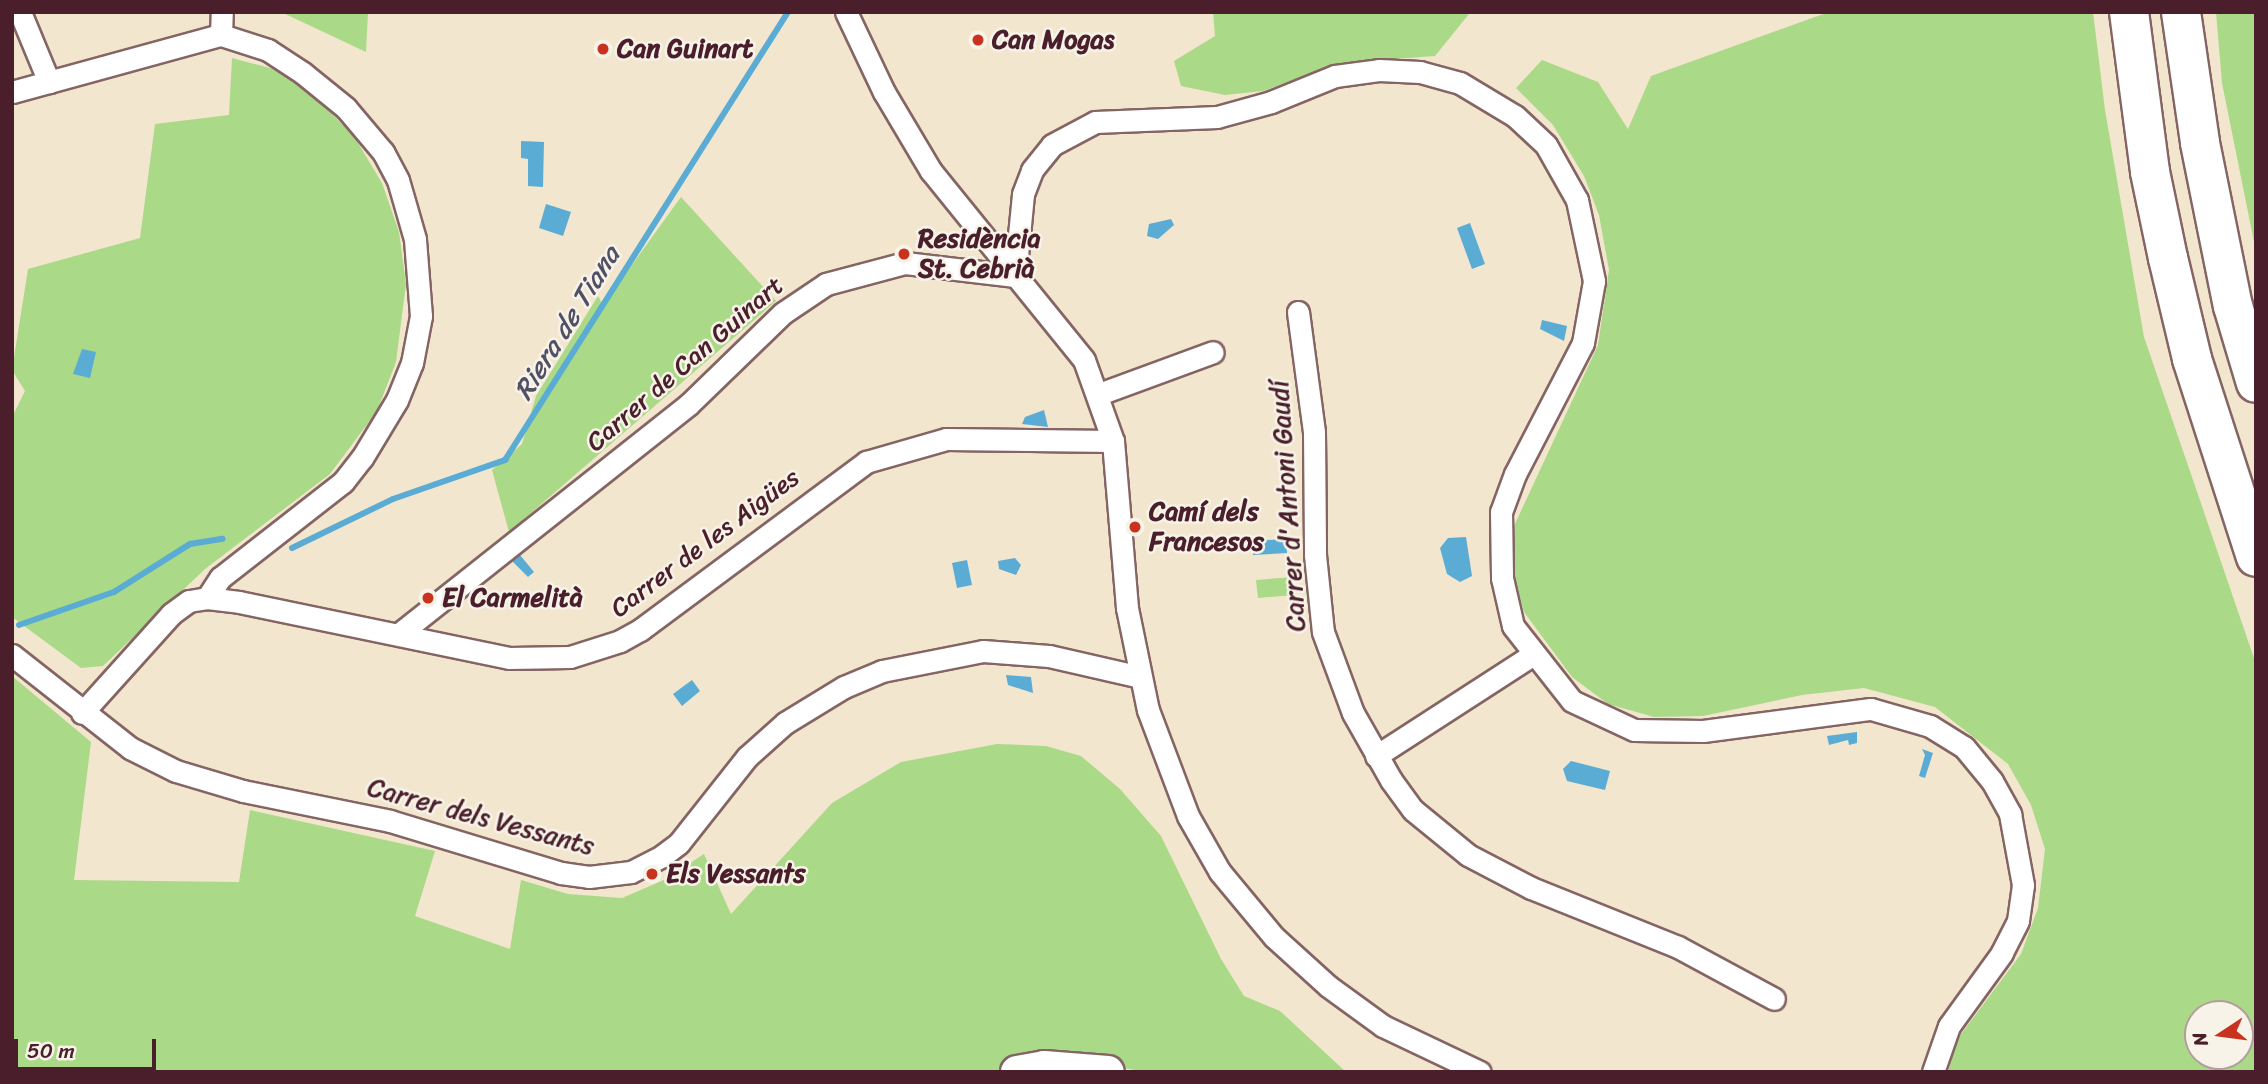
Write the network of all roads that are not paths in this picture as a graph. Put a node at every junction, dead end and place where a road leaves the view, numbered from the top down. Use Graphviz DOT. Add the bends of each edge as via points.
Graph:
graph roads {
  1 [pos="20,12"];
  2 [pos="222,12"];
  3 [pos="846,12"];
  4 [pos="2129,12"];
  5 [pos="2181,12"];
  6 [pos="220,35"];
  7 [pos="49,82"];
  8 [pos="12,92"];
  9 [pos="1020,221"];
  10 [pos="1015,276"];
  11 [pos="1040,302"];
  12 [pos="1298,312"];
  13 [pos="1213,352"];
  14 [pos="2256,383"];
  15 [pos="1099,394"];
  16 [pos="1113,441"];
  17 [pos="2256,557"];
  18 [pos="207,598"];
  19 [pos="398,634"];
  20 [pos="12,655"];
  21 [pos="1532,655"];
  22 [pos="1141,677"];
  23 [pos="82,713"];
  24 [pos="1376,756"];
  25 [pos="1774,999"];
  26 [pos="1017,1072"];
  27 [pos="1108,1072"];
  28 [pos="1480,1072"];
  29 [pos="1933,1072"];
  1 -- 7 [label="street"];
  2 -- 6 [label="street"];
  3 -- 10 [label="street" via="884,92 931,171"];
  4 -- 17 [label="highway" via="2150,172 2168,258 2192,359"];
  5 -- 14 [label="highway" via="2200,143 2233,306"];
  6 -- 7 [label="street"];
  6 -- 18 [label="street" via="268,50 303,73 346,108 383,152 398,180 415,239 421,303 412,363 397,400 362,458 343,482 220,578"];
  7 -- 8 [label="street"];
  9 -- 10 [label="street"];
  9 -- 11 [label="street"];
  9 -- 21 [label="street" via="1032,170 1052,145 1095,122 1217,117 1271,102 1335,76 1379,70 1420,72 1461,83 1515,116 1546,145 1577,200 1594,281 1583,343 1515,474 1501,512 1506,601 1513,625"];
  10 -- 11 [label="street"];
  10 -- 19 [label="street, Carrer de Can Guinart" via="905,263 826,284 783,313 688,405"];
  11 -- 15 [label="street" via="1084,360"];
  12 -- 24 [label="street, Carrer d'Antoni Gaudí" via="1314,432 1315,555 1323,632 1334,671"];
  13 -- 15 [label="street"];
  15 -- 16 [label="street"];
  16 -- 19 [label="street, Carrer de les Aigües" via="946,439 866,462 640,630 597,650 561,658 509,658"];
  16 -- 22 [label="street" via="1124,582"];
  18 -- 19 [label="street, Carrer de les Aigües"];
  18 -- 23 [label="street" via="189,601 171,614"];
  20 -- 23 [label="street, Carrer dels Vessants"];
  21 -- 24 [label="street"];
  21 -- 29 [label="street" via="1572,701 1634,730 1703,731 1871,709 1930,726 1964,747 1992,781 2010,814 2023,885 2018,921 2002,953 1949,1026"];
  22 -- 23 [label="street, Carrer dels Vessants" via="1049,656 983,651 881,671 844,687 785,723 747,757 662,856 631,872 601,877 561,873 377,818 210,783 150,760"];
  22 -- 28 [label="street" via="1161,754 1188,816 1241,898 1328,986 1383,1026"];
  24 -- 25 [label="street, Carrer d'Antoni Gaudí" via="1413,810 1468,855 1531,888 1678,947"];
  26 -- 27 [label="street" via="1044,1067"];
}
